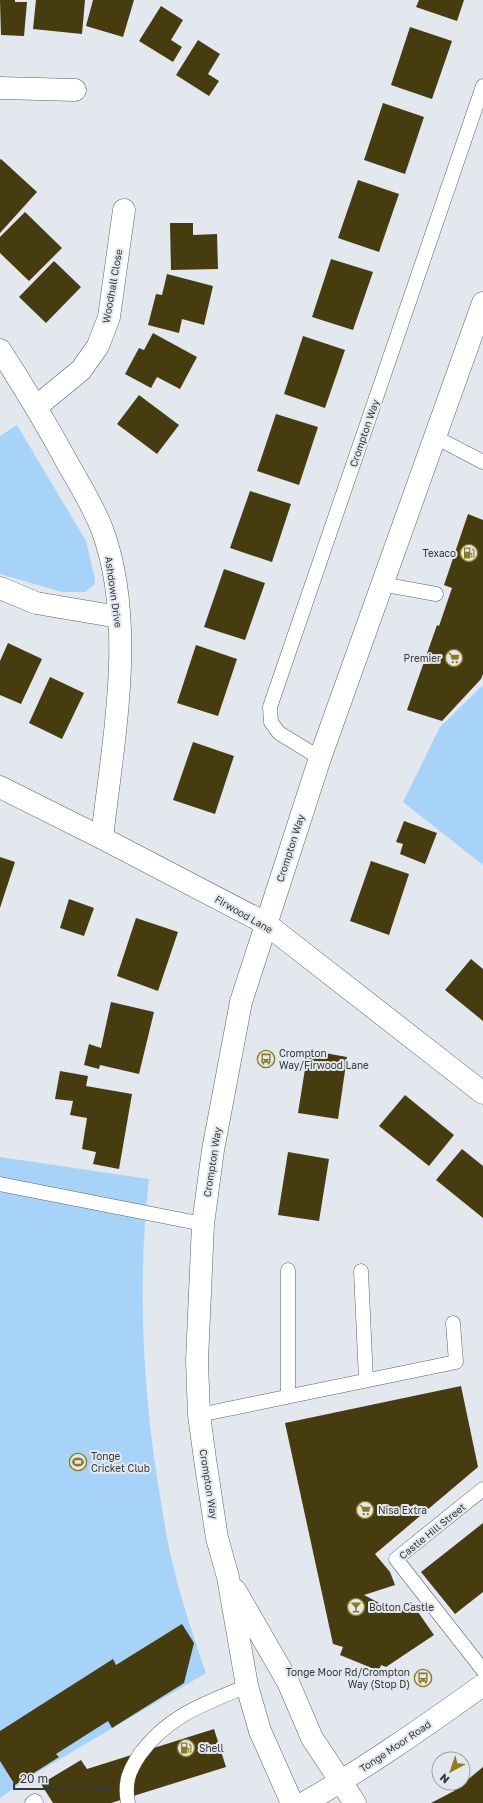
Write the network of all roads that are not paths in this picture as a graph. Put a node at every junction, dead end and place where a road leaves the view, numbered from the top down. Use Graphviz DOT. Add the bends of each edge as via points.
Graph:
graph roads {
  1 [pos="483,86"];
  2 [pos="0,88"];
  3 [pos="75,90"];
  4 [pos="124,210"];
  5 [pos="483,303"];
  6 [pos="0,350"];
  7 [pos="36,407"];
  8 [pos="435,437"];
  9 [pos="483,462"];
  10 [pos="381,584"];
  11 [pos="0,588"];
  12 [pos="436,594"];
  13 [pos="119,617"];
  14 [pos="320,758"];
  15 [pos="0,787"];
  16 [pos="102,838"];
  17 [pos="265,923"];
  18 [pos="483,1093"];
  19 [pos="0,1184"];
  20 [pos="203,1224"];
  21 [pos="288,1270"];
  22 [pos="361,1271"];
  23 [pos="452,1323"];
  24 [pos="366,1380"];
  25 [pos="288,1396"];
  26 [pos="198,1414"];
  27 [pos="483,1489"];
  28 [pos="228,1577"];
  29 [pos="483,1670"];
  30 [pos="483,1685"];
  31 [pos="247,1686"];
  32 [pos="341,1782"];
  33 [pos="128,1803"];
  34 [pos="292,1803"];
  35 [pos="304,1803"];
  36 [pos="330,1803"];
  37 [pos="355,1803"];
  1 -- 14 [label="lane, Crompton Way" via="270,707 271,722 279,733"];
  2 -- 3 [label="main road"];
  4 -- 7 [label="main road, Woodhall Close" via="109,317 98,346 81,370"];
  5 -- 8 [label="main road, Crompton Way"];
  6 -- 7 [label="main road, Ashdown Drive"];
  7 -- 13 [label="main road, Ashdown Drive" via="102,529 112,566"];
  8 -- 9 [label="lane"];
  8 -- 10 [label="main road, Crompton Way"];
  10 -- 12 [label="lane"];
  10 -- 14 [label="main road, Crompton Way"];
  11 -- 13 [label="main road" via="36,602"];
  13 -- 16 [label="main road, Ashdown Drive" via="121,667"];
  14 -- 17 [label="main road, Crompton Way"];
  15 -- 16 [label="main road, Firwood Lane"];
  16 -- 17 [label="main road, Firwood Lane"];
  17 -- 18 [label="main road, Firwood Lane"];
  17 -- 20 [label="main road, Crompton Way" via="241,1002 213,1150"];
  19 -- 20 [label="lane"];
  20 -- 26 [label="main road, Crompton Way" via="197,1361"];
  21 -- 25 [label="lane"];
  22 -- 24 [label="lane"];
  23 -- 24 [label="lane" via="456,1362"];
  24 -- 25 [label="lane"];
  25 -- 26 [label="lane"];
  26 -- 28 [label="main road, Crompton Way" via="218,1538"];
  27 -- 29 [label="lane, Castle Hill Street" via="396,1559"];
  28 -- 31 [label="main road, Crompton Way"];
  28 -- 32 [label="main road, Crompton Way" via="288,1682 312,1738"];
  30 -- 32 [label="main road, Tonge Moor Road"];
  31 -- 33 [label="lane" via="192,1709 152,1738 130,1769 126,1788"];
  31 -- 34 [label="main road, Crompton Way" via="257,1722"];
  32 -- 35 [label="main road, Tonge Moor Road"];
  32 -- 36 [label="main road" via="330,1798"];
  32 -- 37 [label="main road, Crompton Way"];
}
